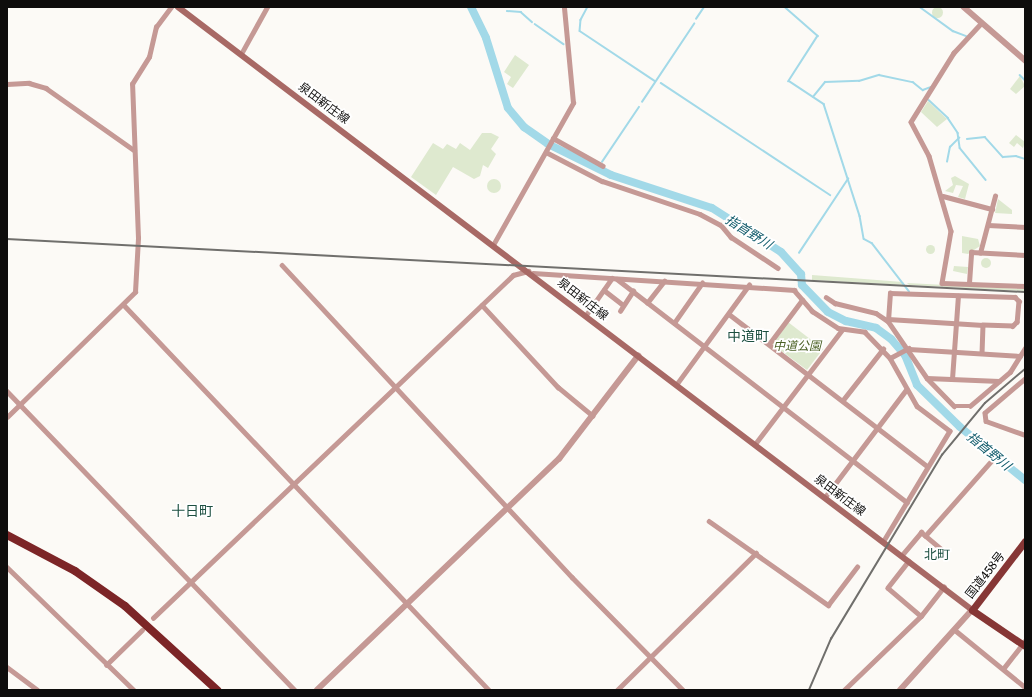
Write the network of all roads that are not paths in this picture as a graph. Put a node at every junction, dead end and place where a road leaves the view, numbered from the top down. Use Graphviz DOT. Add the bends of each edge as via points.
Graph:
graph roads {
  1 [pos="171,7"];
  2 [pos="178,7"];
  3 [pos="267,7"];
  4 [pos="564,7"];
  5 [pos="964,7"];
  6 [pos="982,23"];
  7 [pos="241,54"];
  8 [pos="1025,60"];
  9 [pos="7,84"];
  10 [pos="552,139"];
  11 [pos="134,150"];
  12 [pos="546,152"];
  13 [pos="603,166"];
  14 [pos="943,196"];
  15 [pos="995,196"];
  16 [pos="992,209"];
  17 [pos="988,225"];
  18 [pos="1025,226"];
  19 [pos="493,245"];
  20 [pos="980,253"];
  21 [pos="1025,255"];
  22 [pos="282,265"];
  23 [pos="778,268"];
  24 [pos="532,272"];
  25 [pos="614,278"];
  26 [pos="664,281"];
  27 [pos="702,283"];
  28 [pos="969,283"];
  29 [pos="749,285"];
  30 [pos="1025,286"];
  31 [pos="604,290"];
  32 [pos="633,292"];
  33 [pos="958,296"];
  34 [pos="826,297"];
  35 [pos="802,300"];
  36 [pos="647,303"];
  37 [pos="124,305"];
  38 [pos="482,305"];
  39 [pos="623,305"];
  40 [pos="620,310"];
  41 [pos="729,314"];
  42 [pos="586,315"];
  43 [pos="888,320"];
  44 [pos="674,323"];
  45 [pos="956,323"];
  46 [pos="983,325"];
  47 [pos="842,330"];
  48 [pos="769,344"];
  49 [pos="704,347"];
  50 [pos="909,348"];
  51 [pos="1025,348"];
  52 [pos="883,349"];
  53 [pos="954,352"];
  54 [pos="982,353"];
  55 [pos="638,356"];
  56 [pos="1020,356"];
  57 [pos="890,358"];
  58 [pos="808,375"];
  59 [pos="927,378"];
  60 [pos="952,379"];
  61 [pos="1025,379"];
  62 [pos="999,382"];
  63 [pos="676,385"];
  64 [pos="396,386"];
  65 [pos="906,390"];
  66 [pos="7,391"];
  67 [pos="843,400"];
  68 [pos="20,405"];
  69 [pos="783,407"];
  70 [pos="593,416"];
  71 [pos="7,417"];
  72 [pos="876,428"];
  73 [pos="1025,435"];
  74 [pos="755,444"];
  75 [pos="852,460"];
  76 [pos="992,460"];
  77 [pos="927,466"];
  78 [pos="293,485"];
  79 [pos="825,497"];
  80 [pos="907,502"];
  81 [pos="510,507"];
  82 [pos="709,521"];
  83 [pos="7,535"];
  84 [pos="925,536"];
  85 [pos="884,541"];
  86 [pos="1025,541"];
  87 [pos="945,552"];
  88 [pos="756,553"];
  89 [pos="902,555"];
  90 [pos="910,560"];
  91 [pos="7,567"];
  92 [pos="856,567"];
  93 [pos="191,581"];
  94 [pos="944,587"];
  95 [pos="408,604"];
  96 [pos="972,610"];
  97 [pos="921,616"];
  98 [pos="154,618"];
  99 [pos="142,630"];
  100 [pos="955,630"];
  101 [pos="1024,644"];
  102 [pos="652,657"];
  103 [pos="106,665"];
  104 [pos="7,667"];
  105 [pos="1003,669"];
  106 [pos="1025,687"];
  107 [pos="37,690"];
  108 [pos="134,690"];
  109 [pos="217,690"];
  110 [pos="295,690"];
  111 [pos="317,690"];
  112 [pos="489,690"];
  113 [pos="617,690"];
  114 [pos="683,690"];
  115 [pos="844,690"];
  116 [pos="900,690"];
  1 -- 11 [label="street" via="156,28 150,57 132,84 136,130"];
  2 -- 7 [label="main road, 泉田新庄線"];
  3 -- 7 [label="street"];
  4 -- 10 [label="street" via="573,103"];
  5 -- 6 [label="street"];
  6 -- 8 [label="street"];
  6 -- 14 [label="street" via="954,53 911,122 929,156"];
  7 -- 19 [label="main road, 泉田新庄線"];
  9 -- 11 [label="street" via="29,83 46,88"];
  10 -- 12 [label="street"];
  10 -- 13 [label="street"];
  11 -- 37 [label="street" via="138,273 135,292"];
  12 -- 19 [label="street"];
  12 -- 23 [label="street" via="602,181 700,214 726,228 731,237"];
  14 -- 16 [label="street"];
  14 -- 28 [label="street" via="951,231 942,283"];
  15 -- 16 [label="street"];
  16 -- 17 [label="street"];
  17 -- 18 [label="street"];
  17 -- 20 [label="street"];
  19 -- 24 [label="main road, 泉田新庄線"];
  20 -- 21 [label="street"];
  20 -- 28 [label="street" via="971,252"];
  22 -- 64 [label="street"];
  24 -- 25 [label="street"];
  24 -- 38 [label="street" via="513,275"];
  24 -- 42 [label="main road, 泉田新庄線"];
  25 -- 26 [label="street"];
  25 -- 31 [label="street"];
  25 -- 32 [label="street"];
  26 -- 27 [label="street"];
  26 -- 36 [label="street"];
  27 -- 29 [label="street"];
  27 -- 44 [label="street"];
  28 -- 30 [label="street"];
  29 -- 35 [label="street" via="794,290"];
  29 -- 41 [label="street"];
  31 -- 39 [label="street"];
  31 -- 42 [label="street"];
  32 -- 36 [label="street"];
  32 -- 39 [label="street"];
  33 -- 43 [label="street" via="890,293"];
  33 -- 45 [label="street"];
  33 -- 46 [label="street" via="1016,297 1019,301 1017,322 1013,326"];
  34 -- 43 [label="street" via="835,303 876,313"];
  35 -- 47 [label="street" via="816,314"];
  35 -- 48 [label="street"];
  36 -- 44 [label="street"];
  37 -- 68 [label="street"];
  37 -- 78 [label="street"];
  38 -- 64 [label="street"];
  38 -- 70 [label="street" via="558,387"];
  39 -- 40 [label="street"];
  41 -- 48 [label="street"];
  41 -- 49 [label="street"];
  42 -- 55 [label="main road, 泉田新庄線"];
  43 -- 45 [label="street"];
  43 -- 50 [label="street"];
  44 -- 49 [label="street"];
  45 -- 46 [label="street"];
  45 -- 53 [label="street"];
  46 -- 54 [label="street"];
  47 -- 52 [label="street" via="865,332"];
  47 -- 58 [label="street"];
  48 -- 58 [label="street"];
  49 -- 63 [label="street"];
  49 -- 69 [label="street"];
  50 -- 53 [label="street"];
  50 -- 57 [label="street"];
  50 -- 59 [label="street"];
  51 -- 56 [label="street"];
  52 -- 57 [label="street"];
  52 -- 67 [label="street"];
  53 -- 54 [label="street"];
  53 -- 60 [label="street"];
  54 -- 56 [label="street"];
  55 -- 63 [label="main road, 泉田新庄線"];
  55 -- 70 [label="street"];
  56 -- 62 [label="street"];
  57 -- 65 [label="street"];
  58 -- 67 [label="street"];
  58 -- 69 [label="street"];
  59 -- 60 [label="street"];
  59 -- 62 [label="street" via="954,406 970,406"];
  60 -- 62 [label="street"];
  61 -- 73 [label="street" via="985,414 986,421"];
  63 -- 74 [label="main road, 泉田新庄線"];
  64 -- 78 [label="street"];
  64 -- 81 [label="street"];
  65 -- 72 [label="street"];
  65 -- 77 [label="street" via="925,415 950,431"];
  66 -- 68 [label="street"];
  67 -- 72 [label="street"];
  68 -- 71 [label="street"];
  68 -- 93 [label="street"];
  69 -- 74 [label="street"];
  69 -- 75 [label="street"];
  70 -- 81 [label="street" via="559,459"];
  72 -- 75 [label="street"];
  72 -- 77 [label="street"];
  74 -- 79 [label="main road, 泉田新庄線"];
  75 -- 79 [label="street"];
  75 -- 80 [label="street"];
  76 -- 84 [label="street"];
  77 -- 80 [label="street"];
  78 -- 93 [label="street"];
  78 -- 95 [label="street"];
  79 -- 85 [label="main road, 泉田新庄線"];
  80 -- 85 [label="street"];
  81 -- 95 [label="street"];
  81 -- 102 [label="street" via="572,577"];
  82 -- 88 [label="street"];
  83 -- 109 [label="highway" via="75,572 125,606"];
  84 -- 87 [label="street"];
  84 -- 89 [label="street" via="920,532"];
  85 -- 89 [label="main road, 泉田新庄線"];
  86 -- 96 [label="highway, 国道458号"];
  88 -- 92 [label="street" via="828,605"];
  88 -- 102 [label="street"];
  89 -- 90 [label="main road, 泉田新庄線"];
  90 -- 94 [label="main road, 泉田新庄線"];
  90 -- 97 [label="street" via="888,588"];
  91 -- 103 [label="street"];
  93 -- 98 [label="street"];
  93 -- 110 [label="street"];
  94 -- 96 [label="main road, 泉田新庄線"];
  94 -- 97 [label="street"];
  95 -- 111 [label="street"];
  95 -- 112 [label="street"];
  96 -- 100 [label="street"];
  96 -- 101 [label="highway, 国道458号"];
  97 -- 115 [label="street"];
  99 -- 103 [label="street"];
  100 -- 105 [label="street"];
  100 -- 116 [label="street"];
  101 -- 105 [label="street"];
  102 -- 113 [label="street"];
  102 -- 114 [label="street"];
  103 -- 108 [label="street"];
  104 -- 107 [label="street"];
  105 -- 106 [label="street"];
}
